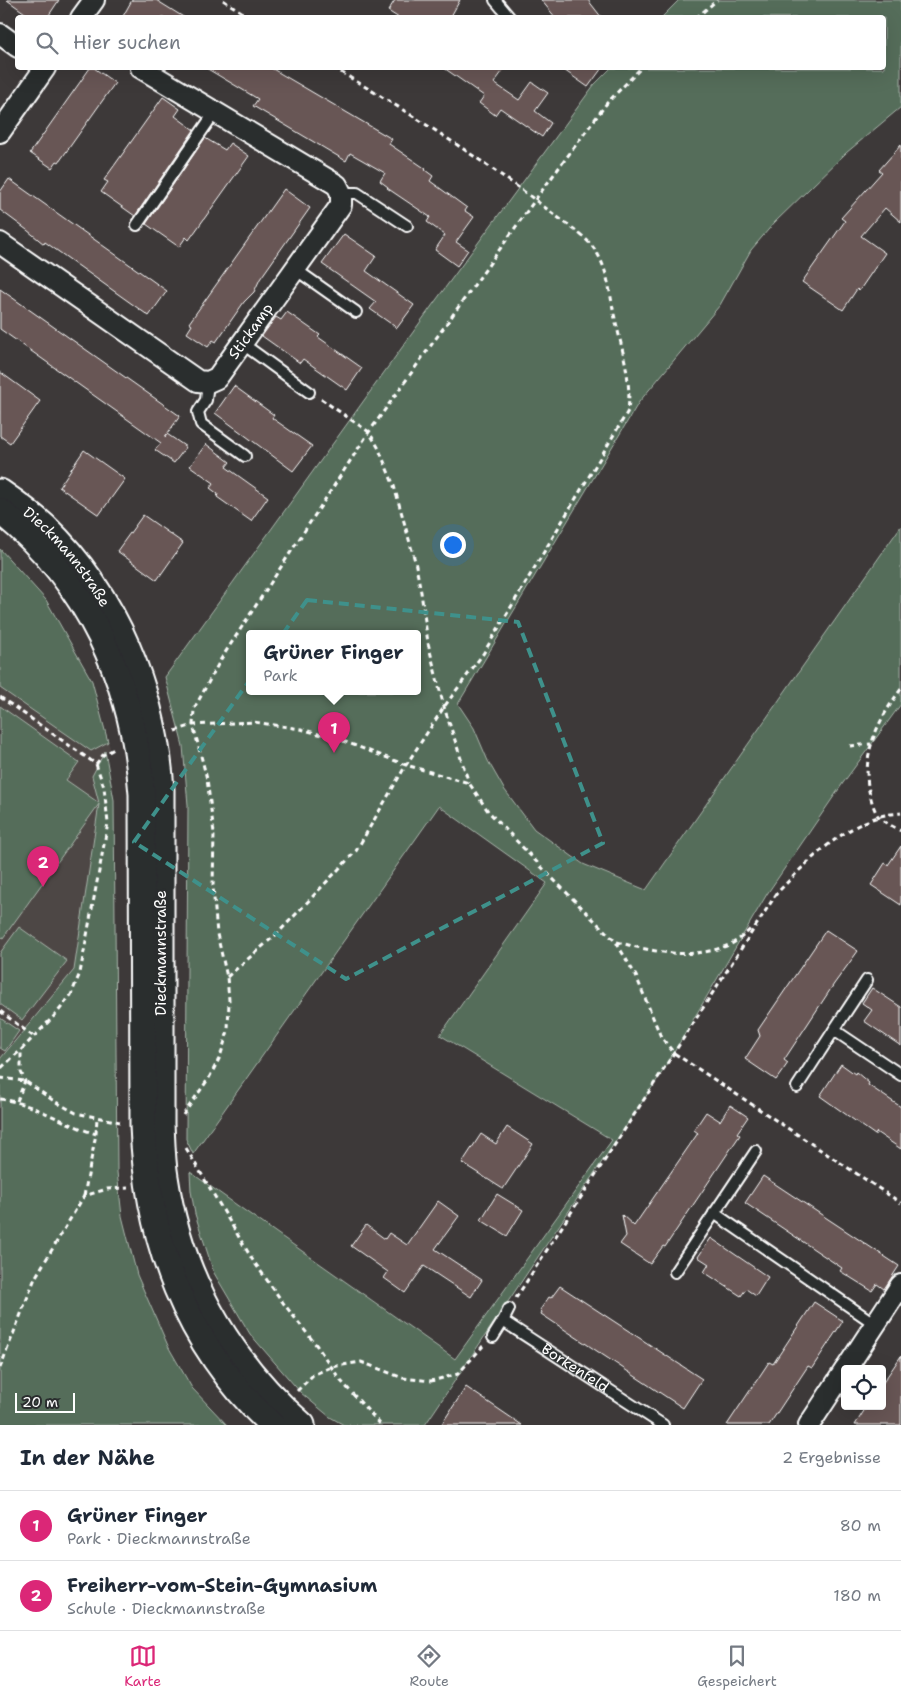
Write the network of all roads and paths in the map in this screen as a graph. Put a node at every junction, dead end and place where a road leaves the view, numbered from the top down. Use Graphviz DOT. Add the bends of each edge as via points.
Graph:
graph roads {
  1 [pos="94,0"];
  2 [pos="222,0"];
  3 [pos="495,0"];
  4 [pos="717,0"];
  5 [pos="83,15"];
  6 [pos="247,15"];
  7 [pos="508,15"];
  8 [pos="700,15"];
  9 [pos="0,34"];
  10 [pos="15,45"];
  11 [pos="44,70"];
  12 [pos="144,70"];
  13 [pos="337,70"];
  14 [pos="639,70"];
  15 [pos="215,112"];
  16 [pos="0,132"];
  17 [pos="341,193"];
  18 [pos="535,200"];
  19 [pos="136,225"];
  20 [pos="407,226"];
  21 [pos="0,242"];
  22 [pos="295,269"];
  23 [pos="356,312"];
  24 [pos="243,344"];
  25 [pos="208,382"];
  26 [pos="309,392"];
  27 [pos="369,432"];
  28 [pos="245,456"];
  29 [pos="0,492"];
  30 [pos="0,511"];
  31 [pos="901,689"];
  32 [pos="0,697"];
  33 [pos="444,708"];
  34 [pos="193,725"];
  35 [pos="173,732"];
  36 [pos="871,744"];
  37 [pos="121,746"];
  38 [pos="850,746"];
  39 [pos="96,764"];
  40 [pos="406,765"];
  41 [pos="469,783"];
  42 [pos="901,813"];
  43 [pos="879,817"];
  44 [pos="901,831"];
  45 [pos="756,925"];
  46 [pos="616,942"];
  47 [pos="226,977"];
  48 [pos="867,980"];
  49 [pos="0,1011"];
  50 [pos="834,1030"];
  51 [pos="34,1037"];
  52 [pos="21,1050"];
  53 [pos="674,1053"];
  54 [pos="0,1069"];
  55 [pos="901,1075"];
  56 [pos="0,1078"];
  57 [pos="25,1081"];
  58 [pos="797,1087"];
  59 [pos="0,1099"];
  60 [pos="17,1101"];
  61 [pos="97,1118"];
  62 [pos="183,1123"];
  63 [pos="126,1124"];
  64 [pos="96,1134"];
  65 [pos="185,1141"];
  66 [pos="756,1151"];
  67 [pos="131,1188"];
  68 [pos="84,1196"];
  69 [pos="901,1203"];
  70 [pos="714,1213"];
  71 [pos="675,1272"];
  72 [pos="901,1286"];
  73 [pos="509,1309"];
  74 [pos="503,1321"];
  75 [pos="875,1324"];
  76 [pos="493,1337"];
  77 [pos="848,1365"];
  78 [pos="331,1367"];
  79 [pos="0,1368"];
  80 [pos="841,1376"];
  81 [pos="293,1396"];
  82 [pos="272,1425"];
  83 [pos="302,1425"];
  84 [pos="380,1425"];
  85 [pos="663,1425"];
  86 [pos="809,1425"];
  1 -- 5 [label="street"];
  2 -- 6 [label="path"];
  3 -- 7 [label="lane"];
  4 -- 8 [label="path"];
  9 -- 10 [label="street"];
  11 -- 16 [label="street"];
  12 -- 15 [label="street"];
  13 -- 18 [label="path" via="406,111"];
  14 -- 18 [label="path" via="608,103"];
  15 -- 17 [label="street" via="337,185"];
  15 -- 19 [label="lane"];
  17 -- 20 [label="lane" via="357,193"];
  17 -- 22 [label="street, Stickamp" via="340,205"];
  18 -- 27 [label="path"];
  18 -- 33 [label="path" via="579,234 596,251 604,266 628,379 628,411 483,654"];
  21 -- 25 [label="street" via="198,381"];
  22 -- 23 [label="lane"];
  22 -- 24 [label="street, Stickamp"];
  24 -- 25 [label="street, Stickamp" via="217,378"];
  24 -- 26 [label="lane"];
  25 -- 28 [label="lane" via="206,400 198,412 201,424"];
  26 -- 27 [label="path"];
  27 -- 33 [label="path" via="394,486 407,530 421,592 428,644"];
  27 -- 34 [label="path" via="221,660 194,708"];
  29 -- 83 [label="street, Dieckmannstraße" via="45,527 85,574 114,620 143,689 156,738 160,782 161,1124 168,1199 185,1259 213,1318 260,1385"];
  30 -- 82 [label="street, Dieckmannstraße" via="37,546 74,591 109,652 128,706 139,756 142,794 143,1125 144,1166 152,1212 168,1267 197,1330 227,1375"];
  31 -- 36 [label="path"];
  32 -- 39 [label="path"];
  33 -- 40 [label="path"];
  33 -- 41 [label="path"];
  34 -- 35 [label="path"];
  34 -- 40 [label="path" via="254,722 300,729"];
  34 -- 47 [label="path" via="208,788 214,832 213,886 217,934"];
  36 -- 38 [label="path"];
  36 -- 43 [label="path" via="867,779"];
  37 -- 39 [label="path" via="103,755"];
  39 -- 51 [label="path" via="104,787 108,823 80,973 62,1007"];
  40 -- 41 [label="path"];
  40 -- 47 [label="path" via="356,851 278,934"];
  41 -- 46 [label="path" via="488,811"];
  42 -- 43 [label="path"];
  43 -- 44 [label="path"];
  43 -- 45 [label="path" via="854,828 804,865 777,893"];
  45 -- 46 [label="path" via="732,944 699,953 674,954"];
  45 -- 53 [label="path"];
  46 -- 53 [label="path" via="636,976 661,1037"];
  47 -- 62 [label="path" via="228,1031 220,1057 184,1114"];
  48 -- 50 [label="lane"];
  49 -- 51 [label="path"];
  50 -- 55 [label="lane"];
  50 -- 58 [label="lane"];
  51 -- 52 [label="path"];
  52 -- 54 [label="path"];
  52 -- 57 [label="path" via="21,1072"];
  53 -- 69 [label="path"];
  53 -- 73 [label="path"];
  56 -- 57 [label="path"];
  57 -- 60 [label="path"];
  57 -- 61 [label="path" via="76,1113"];
  59 -- 60 [label="path"];
  60 -- 64 [label="path"];
  61 -- 63 [label="path"];
  61 -- 64 [label="path"];
  64 -- 68 [label="path"];
  65 -- 78 [label="path" via="186,1150 252,1259"];
  66 -- 70 [label="lane"];
  67 -- 68 [label="path" via="107,1189"];
  68 -- 79 [label="path" via="35,1278"];
  70 -- 71 [label="lane"];
  70 -- 75 [label="lane"];
  72 -- 75 [label="street"];
  73 -- 74 [label="lane"];
  74 -- 76 [label="lane"];
  74 -- 85 [label="lane, Borkenfeld"];
  75 -- 77 [label="street"];
  76 -- 78 [label="path" via="458,1374 431,1381 403,1378 361,1362"];
  78 -- 81 [label="path" via="313,1375"];
  78 -- 84 [label="path"];
  80 -- 86 [label="street"];
}
